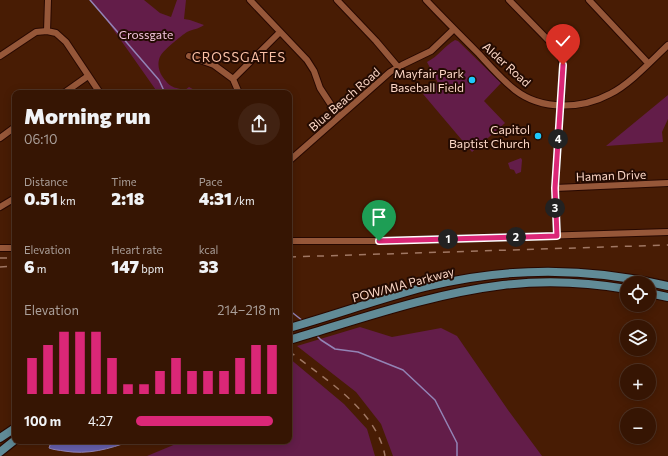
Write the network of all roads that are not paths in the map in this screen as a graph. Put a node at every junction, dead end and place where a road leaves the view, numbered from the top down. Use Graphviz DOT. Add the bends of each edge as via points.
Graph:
graph roads {
  1 [pos="48,0"];
  2 [pos="250,0"];
  3 [pos="338,0"];
  4 [pos="426,0"];
  5 [pos="509,0"];
  6 [pos="589,0"];
  7 [pos="454,29"];
  8 [pos="47,31"];
  9 [pos="280,32"];
  10 [pos="668,45"];
  11 [pos="0,56"];
  12 [pos="190,56"];
  13 [pos="648,63"];
  14 [pos="398,67"];
  15 [pos="88,76"];
  16 [pos="233,79"];
  17 [pos="68,90"];
  18 [pos="98,90"];
  19 [pos="238,90"];
  20 [pos="560,105"];
  21 [pos="339,117"];
  22 [pos="12,129"];
  23 [pos="0,138"];
  24 [pos="292,158"];
  25 [pos="668,183"];
  26 [pos="555,188"];
  27 [pos="12,200"];
  28 [pos="0,207"];
  29 [pos="668,232"];
  30 [pos="557,236"];
  31 [pos="292,241"];
  32 [pos="0,248"];
  33 [pos="12,248"];
  34 [pos="668,286"];
  35 [pos="620,288"];
  36 [pos="656,294"];
  37 [pos="668,297"];
  38 [pos="292,327"];
  39 [pos="292,339"];
  40 [pos="12,430"];
  41 [pos="0,438"];
  42 [pos="12,442"];
  43 [pos="0,452"];
  1 -- 8 [label="street"];
  2 -- 9 [label="street"];
  3 -- 14 [label="street"];
  4 -- 7 [label="street, Alder Road"];
  5 -- 20 [label="street" via="560,55 563,69"];
  6 -- 13 [label="street"];
  7 -- 14 [label="street, Blue Beach Road" via="431,51"];
  7 -- 20 [label="street, Alder Road" via="516,91 543,103"];
  8 -- 11 [label="street" via="31,34"];
  8 -- 15 [label="street" via="56,33 66,42"];
  9 -- 16 [label="street"];
  9 -- 21 [label="street" via="307,60 320,88"];
  10 -- 13 [label="street, Alder Road"];
  12 -- 16 [label="street" via="214,65"];
  13 -- 20 [label="street, Alder Road" via="610,94 583,104"];
  14 -- 21 [label="street, Blue Beach Road"];
  15 -- 17 [label="street"];
  15 -- 18 [label="street"];
  16 -- 19 [label="street"];
  20 -- 26 [label="street"];
  21 -- 24 [label="street, Blue Beach Road"];
  22 -- 23 [label="street"];
  25 -- 26 [label="street, Haman Drive"];
  26 -- 30 [label="street"];
  27 -- 28 [label="street"];
  29 -- 30 [label="street"];
  30 -- 31 [label="street"];
  32 -- 33 [label="street"];
  34 -- 38 [label="main road, POW/MIA Parkway" via="593,273 544,272 478,277 432,286"];
  35 -- 39 [label="main road, POW/MIA Parkway" via="564,283 504,285 446,295"];
  36 -- 37 [label="main road"];
  40 -- 41 [label="main road"];
  42 -- 43 [label="main road"];
}
